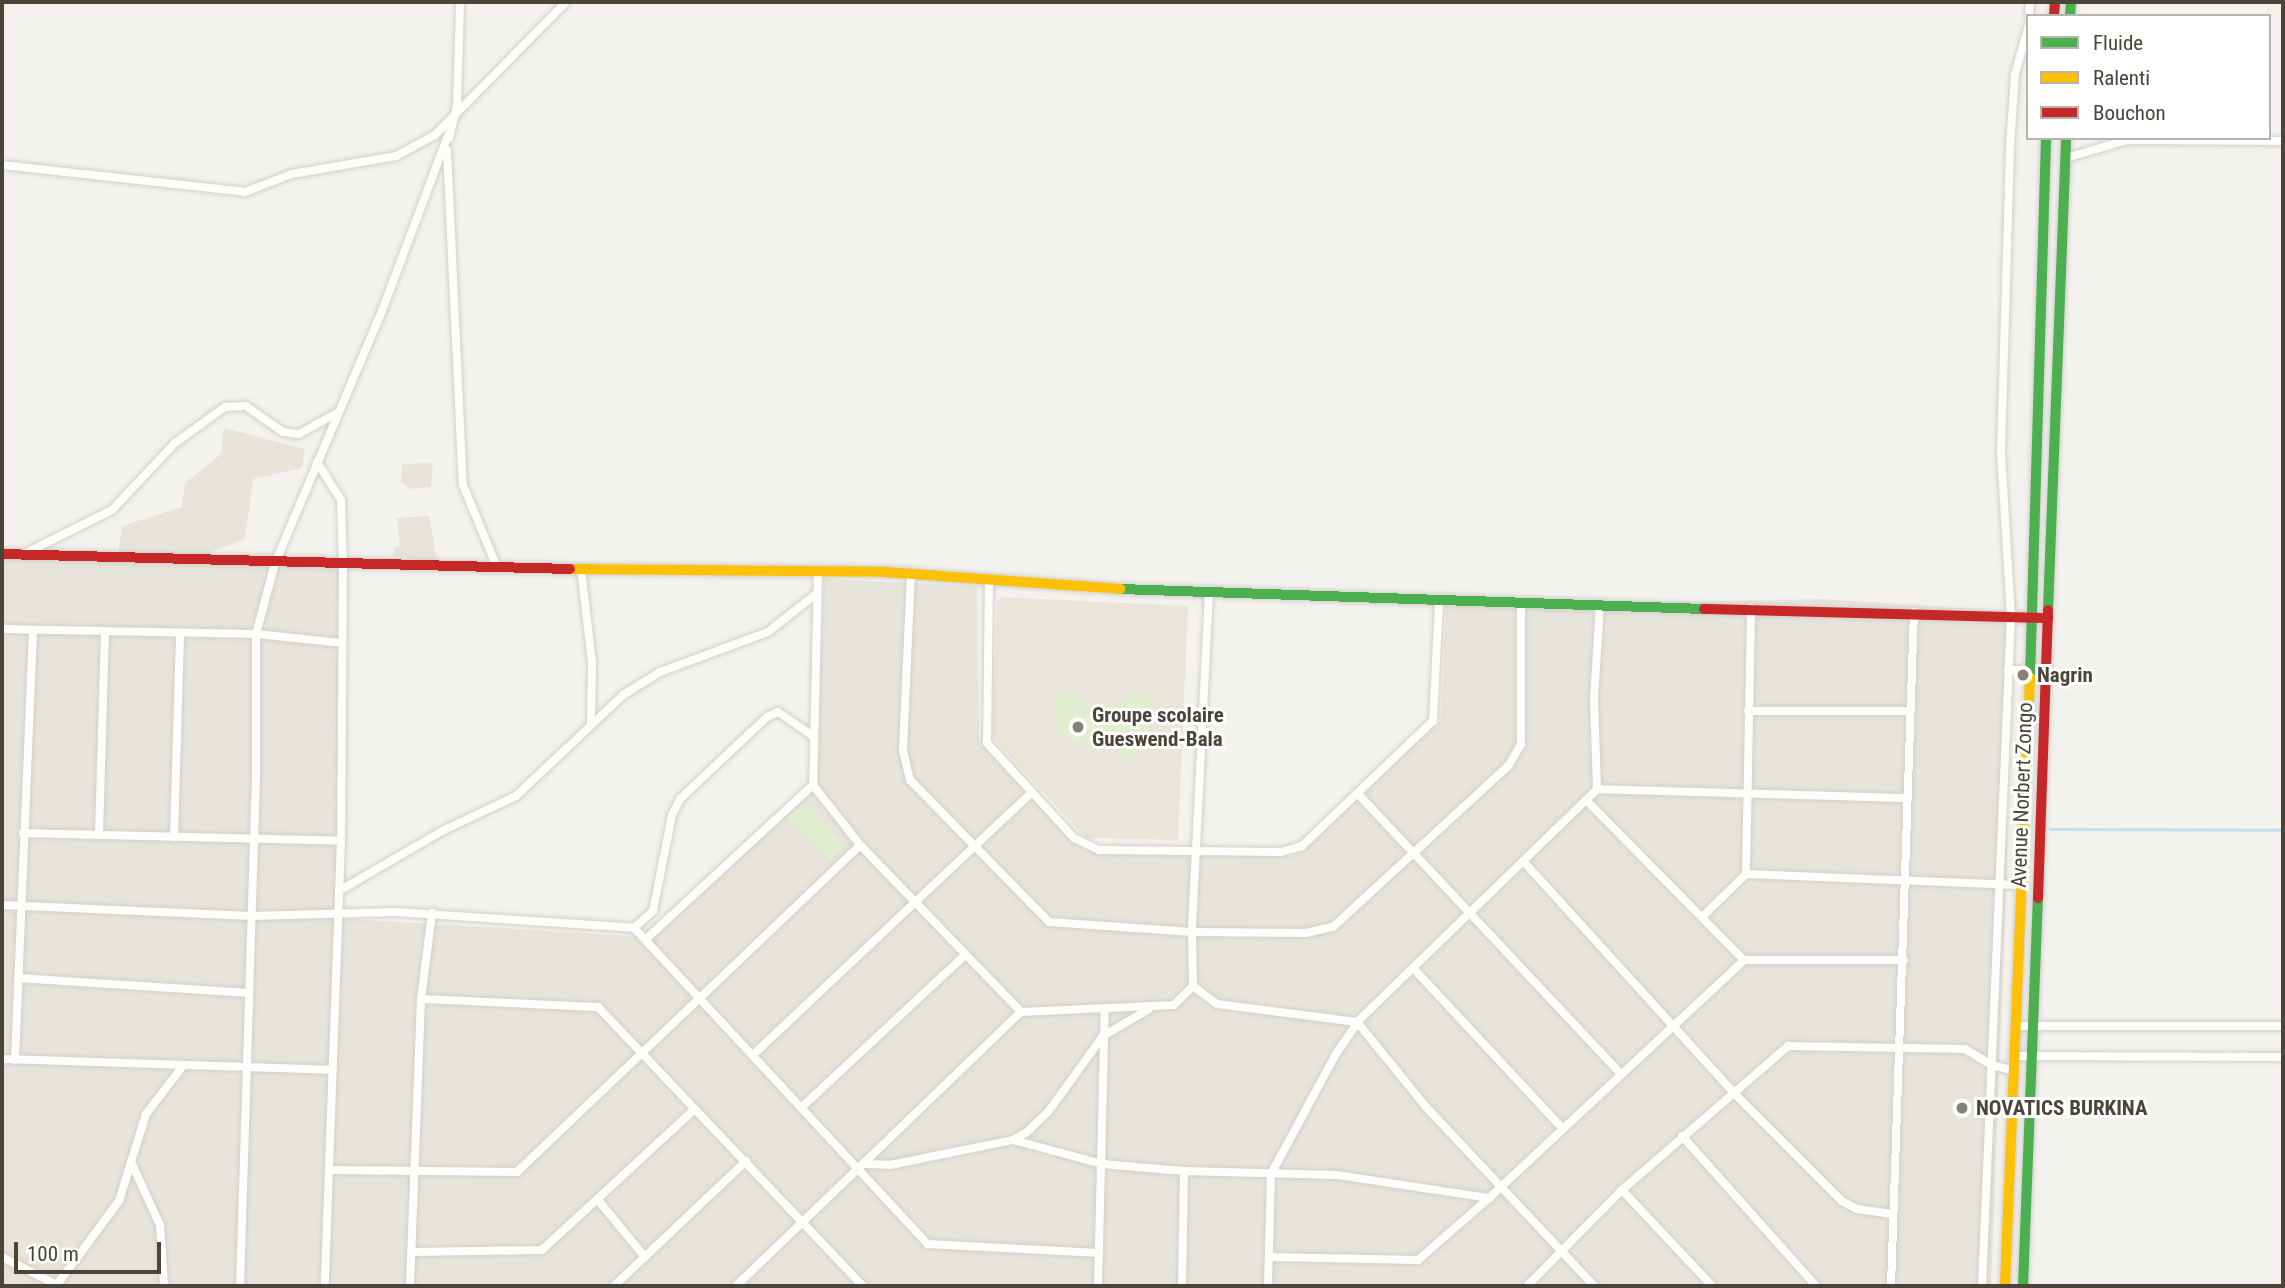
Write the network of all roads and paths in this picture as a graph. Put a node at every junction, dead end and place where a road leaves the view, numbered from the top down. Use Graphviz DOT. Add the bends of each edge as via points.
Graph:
graph roads {
  1 [pos="460,2"];
  2 [pos="566,2"];
  3 [pos="2026,36"];
  4 [pos="456,110"];
  5 [pos="449,133"];
  6 [pos="2046,140"];
  7 [pos="2066,140"];
  8 [pos="2283,141"];
  9 [pos="2066,158"];
  10 [pos="2,165"];
  11 [pos="337,413"];
  12 [pos="317,461"];
  13 [pos="2,554"];
  14 [pos="21,555"];
  15 [pos="275,563"];
  16 [pos="343,566"];
  17 [pos="497,567"];
  18 [pos="581,568"];
  19 [pos="818,572"];
  20 [pos="911,573"];
  21 [pos="989,580"];
  22 [pos="817,593"];
  23 [pos="1209,593"];
  24 [pos="1439,601"];
  25 [pos="1521,604"];
  26 [pos="1600,606"];
  27 [pos="1752,608"];
  28 [pos="1914,612"];
  29 [pos="2011,616"];
  30 [pos="2032,618"];
  31 [pos="2048,618"];
  32 [pos="2,629"];
  33 [pos="33,630"];
  34 [pos="105,634"];
  35 [pos="257,634"];
  36 [pos="180,636"];
  37 [pos="341,643"];
  38 [pos="2008,670"];
  39 [pos="2030,670"];
  40 [pos="1748,711"];
  41 [pos="1910,711"];
  42 [pos="591,723"];
  43 [pos="813,736"];
  44 [pos="813,785"];
  45 [pos="1598,789"];
  46 [pos="1746,791"];
  47 [pos="1030,794"];
  48 [pos="1359,795"];
  49 [pos="1908,799"];
  50 [pos="1586,800"];
  51 [pos="23,833"];
  52 [pos="99,834"];
  53 [pos="174,837"];
  54 [pos="255,840"];
  55 [pos="341,841"];
  56 [pos="860,845"];
  57 [pos="973,848"];
  58 [pos="1195,850"];
  59 [pos="1413,852"];
  60 [pos="1523,861"];
  61 [pos="1746,874"];
  62 [pos="1907,878"];
  63 [pos="1999,884"];
  64 [pos="2024,885"];
  65 [pos="339,891"];
  66 [pos="914,903"];
  67 [pos="2,905"];
  68 [pos="20,906"];
  69 [pos="338,913"];
  70 [pos="432,913"];
  71 [pos="1469,913"];
  72 [pos="252,916"];
  73 [pos="1703,916"];
  74 [pos="634,928"];
  75 [pos="1192,932"];
  76 [pos="645,940"];
  77 [pos="964,956"];
  78 [pos="1744,960"];
  79 [pos="1904,960"];
  80 [pos="1413,968"];
  81 [pos="18,978"];
  82 [pos="1193,986"];
  83 [pos="249,993"];
  84 [pos="421,999"];
  85 [pos="700,999"];
  86 [pos="1105,1007"];
  87 [pos="1152,1007"];
  88 [pos="1021,1012"];
  89 [pos="1357,1023"];
  90 [pos="1675,1025"];
  91 [pos="2017,1026"];
  92 [pos="2032,1027"];
  93 [pos="2283,1027"];
  94 [pos="1103,1036"];
  95 [pos="1900,1047"];
  96 [pos="643,1052"];
  97 [pos="754,1054"];
  98 [pos="2015,1056"];
  99 [pos="2032,1056"];
  100 [pos="2283,1057"];
  101 [pos="8,1060"];
  102 [pos="1992,1065"];
  103 [pos="183,1066"];
  104 [pos="247,1069"];
  105 [pos="2,1070"];
  106 [pos="333,1070"];
  107 [pos="2014,1070"];
  108 [pos="1621,1074"];
  109 [pos="1733,1092"];
  110 [pos="802,1107"];
  111 [pos="695,1109"];
  112 [pos="1563,1129"];
  113 [pos="1682,1136"];
  114 [pos="1013,1140"];
  115 [pos="746,1161"];
  116 [pos="131,1162"];
  117 [pos="1102,1164"];
  118 [pos="862,1166"];
  119 [pos="331,1170"];
  120 [pos="1184,1171"];
  121 [pos="413,1172"];
  122 [pos="1271,1174"];
  123 [pos="1501,1186"];
  124 [pos="1622,1190"];
  125 [pos="1489,1198"];
  126 [pos="598,1200"];
  127 [pos="1893,1214"];
  128 [pos="802,1224"];
  129 [pos="411,1252"];
  130 [pos="1560,1252"];
  131 [pos="1099,1253"];
  132 [pos="645,1256"];
  133 [pos="1269,1256"];
  134 [pos="2,1257"];
  135 [pos="861,1285"];
  136 [pos="57,1286"];
  137 [pos="164,1286"];
  138 [pos="240,1286"];
  139 [pos="326,1286"];
  140 [pos="410,1286"];
  141 [pos="614,1286"];
  142 [pos="736,1286"];
  143 [pos="1098,1286"];
  144 [pos="1182,1286"];
  145 [pos="1268,1286"];
  146 [pos="1527,1286"];
  147 [pos="1594,1286"];
  148 [pos="1712,1286"];
  149 [pos="1816,1286"];
  150 [pos="1891,1286"];
  151 [pos="1982,1286"];
  152 [pos="2005,1286"];
  153 [pos="2023,1286"];
  1 -- 4 [label="street"];
  2 -- 4 [label="street"];
  3 -- 29 [label="street" via="2014,86 2001,452"];
  4 -- 5 [label="street"];
  4 -- 10 [label="street" via="435,135 411,150 365,164 292,174 244,192"];
  5 -- 11 [label="street" via="412,238"];
  5 -- 17 [label="street" via="446,176 463,485"];
  6 -- 30 [label="main road, Avenue Norbert Zongo"];
  7 -- 9 [label="main road, Avenue Norbert Zongo"];
  8 -- 9 [label="street" via="2127,140"];
  9 -- 31 [label="main road, Avenue Norbert Zongo"];
  11 -- 12 [label="street"];
  11 -- 14 [label="street" via="299,434 283,432 246,405 225,407 175,443 112,510"];
  12 -- 15 [label="street"];
  12 -- 16 [label="street" via="341,500"];
  13 -- 14 [label="main road"];
  14 -- 15 [label="main road"];
  15 -- 16 [label="main road"];
  15 -- 35 [label="street"];
  16 -- 17 [label="main road"];
  16 -- 37 [label="street"];
  17 -- 18 [label="main road"];
  18 -- 19 [label="main road"];
  18 -- 42 [label="street" via="592,663"];
  19 -- 20 [label="main road"];
  19 -- 22 [label="street"];
  20 -- 21 [label="main road"];
  20 -- 57 [label="street" via="904,769"];
  21 -- 23 [label="main road"];
  21 -- 47 [label="street" via="986,738"];
  22 -- 42 [label="street" via="768,632 660,672"];
  22 -- 43 [label="street"];
  23 -- 24 [label="main road"];
  23 -- 58 [label="street"];
  24 -- 25 [label="main road"];
  24 -- 48 [label="street" via="1435,717"];
  25 -- 26 [label="main road"];
  25 -- 59 [label="street" via="1521,744 1509,765"];
  26 -- 27 [label="main road"];
  26 -- 45 [label="street" via="1594,698"];
  27 -- 28 [label="main road"];
  27 -- 40 [label="street"];
  28 -- 29 [label="main road"];
  28 -- 41 [label="street"];
  29 -- 30 [label="main road"];
  29 -- 38 [label="street"];
  30 -- 31 [label="main road"];
  30 -- 39 [label="main road, Avenue Norbert Zongo"];
  31 -- 92 [label="main road, Avenue Norbert Zongo"];
  32 -- 33 [label="street"];
  33 -- 34 [label="street"];
  33 -- 51 [label="street"];
  34 -- 36 [label="street"];
  34 -- 52 [label="street"];
  35 -- 36 [label="street"];
  35 -- 37 [label="street"];
  35 -- 54 [label="street"];
  36 -- 53 [label="street"];
  37 -- 55 [label="street"];
  38 -- 39 [label="street"];
  38 -- 63 [label="street"];
  39 -- 64 [label="main road, Avenue Norbert Zongo"];
  40 -- 41 [label="street"];
  40 -- 46 [label="street"];
  41 -- 49 [label="street"];
  42 -- 65 [label="street" via="511,799 442,831"];
  43 -- 44 [label="street"];
  43 -- 74 [label="street" via="778,712 766,717 680,799 672,815 653,911"];
  44 -- 56 [label="street"];
  44 -- 76 [label="street"];
  45 -- 46 [label="street"];
  45 -- 50 [label="street"];
  46 -- 49 [label="street"];
  46 -- 61 [label="street"];
  47 -- 57 [label="street"];
  47 -- 58 [label="street" via="1090,848"];
  48 -- 58 [label="street" via="1294,850"];
  48 -- 59 [label="street"];
  49 -- 62 [label="street"];
  50 -- 60 [label="street"];
  50 -- 73 [label="street"];
  51 -- 52 [label="street"];
  51 -- 68 [label="street"];
  52 -- 53 [label="street"];
  53 -- 54 [label="street"];
  54 -- 55 [label="street"];
  54 -- 72 [label="street"];
  55 -- 65 [label="street"];
  56 -- 66 [label="street"];
  56 -- 85 [label="street"];
  57 -- 66 [label="street"];
  57 -- 75 [label="street" via="1049,922"];
  58 -- 75 [label="street"];
  59 -- 71 [label="street"];
  59 -- 75 [label="street" via="1327,930"];
  60 -- 71 [label="street"];
  60 -- 90 [label="street"];
  61 -- 62 [label="street"];
  61 -- 73 [label="street"];
  62 -- 63 [label="street"];
  62 -- 79 [label="street"];
  63 -- 64 [label="street"];
  63 -- 102 [label="street"];
  64 -- 91 [label="main road, Avenue Norbert Zongo"];
  65 -- 69 [label="street"];
  66 -- 77 [label="street"];
  66 -- 97 [label="street"];
  67 -- 68 [label="street"];
  68 -- 72 [label="street"];
  68 -- 81 [label="street"];
  69 -- 70 [label="street"];
  69 -- 72 [label="street"];
  69 -- 106 [label="street"];
  70 -- 74 [label="street"];
  70 -- 84 [label="street"];
  71 -- 80 [label="street"];
  71 -- 108 [label="street"];
  72 -- 83 [label="street"];
  73 -- 78 [label="street"];
  74 -- 76 [label="street"];
  75 -- 82 [label="street"];
  76 -- 85 [label="street"];
  77 -- 88 [label="street"];
  77 -- 110 [label="street"];
  78 -- 79 [label="street"];
  78 -- 90 [label="street"];
  79 -- 95 [label="street"];
  80 -- 89 [label="street"];
  80 -- 112 [label="street"];
  81 -- 83 [label="street"];
  81 -- 101 [label="street"];
  82 -- 87 [label="street" via="1174,1005"];
  82 -- 89 [label="street" via="1217,1004"];
  83 -- 104 [label="street"];
  84 -- 96 [label="street" via="593,1005"];
  84 -- 121 [label="street"];
  85 -- 96 [label="street"];
  85 -- 97 [label="street"];
  86 -- 87 [label="street"];
  86 -- 88 [label="street"];
  86 -- 94 [label="street"];
  87 -- 94 [label="street"];
  88 -- 118 [label="street"];
  89 -- 122 [label="street"];
  89 -- 123 [label="street"];
  90 -- 108 [label="street"];
  90 -- 109 [label="street"];
  91 -- 92 [label="street"];
  91 -- 98 [label="main road, Avenue Norbert Zongo"];
  92 -- 93 [label="street"];
  92 -- 99 [label="main road, Avenue Norbert Zongo"];
  94 -- 114 [label="street" via="1044,1117"];
  94 -- 117 [label="street"];
  95 -- 102 [label="street" via="1965,1049"];
  95 -- 109 [label="street" via="1793,1044"];
  95 -- 127 [label="street"];
  96 -- 111 [label="street"];
  96 -- 121 [label="street" via="517,1172"];
  97 -- 110 [label="street"];
  98 -- 99 [label="street"];
  98 -- 107 [label="main road, Avenue Norbert Zongo"];
  99 -- 100 [label="street"];
  99 -- 153 [label="main road, Avenue Norbert Zongo"];
  101 -- 103 [label="street"];
  101 -- 105 [label="street"];
  102 -- 107 [label="street"];
  102 -- 151 [label="street"];
  103 -- 104 [label="street"];
  103 -- 116 [label="street" via="146,1114"];
  104 -- 106 [label="street"];
  104 -- 138 [label="street"];
  106 -- 119 [label="street"];
  107 -- 152 [label="main road, Avenue Norbert Zongo"];
  108 -- 112 [label="street"];
  109 -- 113 [label="street"];
  109 -- 127 [label="street" via="1842,1201 1857,1209"];
  110 -- 118 [label="street"];
  111 -- 115 [label="street"];
  111 -- 126 [label="street"];
  112 -- 123 [label="street"];
  113 -- 124 [label="street"];
  113 -- 149 [label="street"];
  114 -- 117 [label="street"];
  114 -- 118 [label="street" via="891,1165"];
  115 -- 128 [label="street"];
  115 -- 132 [label="street"];
  116 -- 136 [label="street" via="119,1202"];
  116 -- 137 [label="street" via="160,1224"];
  117 -- 120 [label="street"];
  117 -- 131 [label="street"];
  118 -- 128 [label="street"];
  118 -- 131 [label="street" via="933,1246"];
  119 -- 121 [label="street"];
  119 -- 139 [label="street"];
  120 -- 122 [label="street"];
  120 -- 144 [label="street"];
  121 -- 129 [label="street"];
  122 -- 125 [label="street" via="1338,1175"];
  122 -- 133 [label="street"];
  123 -- 125 [label="street"];
  123 -- 130 [label="street"];
  124 -- 130 [label="street"];
  124 -- 148 [label="street"];
  125 -- 133 [label="street" via="1418,1260"];
  126 -- 129 [label="street" via="539,1251"];
  126 -- 132 [label="street"];
  127 -- 150 [label="street"];
  128 -- 135 [label="street"];
  128 -- 142 [label="street"];
  129 -- 140 [label="street"];
  130 -- 146 [label="street"];
  130 -- 147 [label="street"];
  131 -- 143 [label="street"];
  132 -- 141 [label="street"];
  133 -- 145 [label="street"];
  134 -- 136 [label="street"];
}
